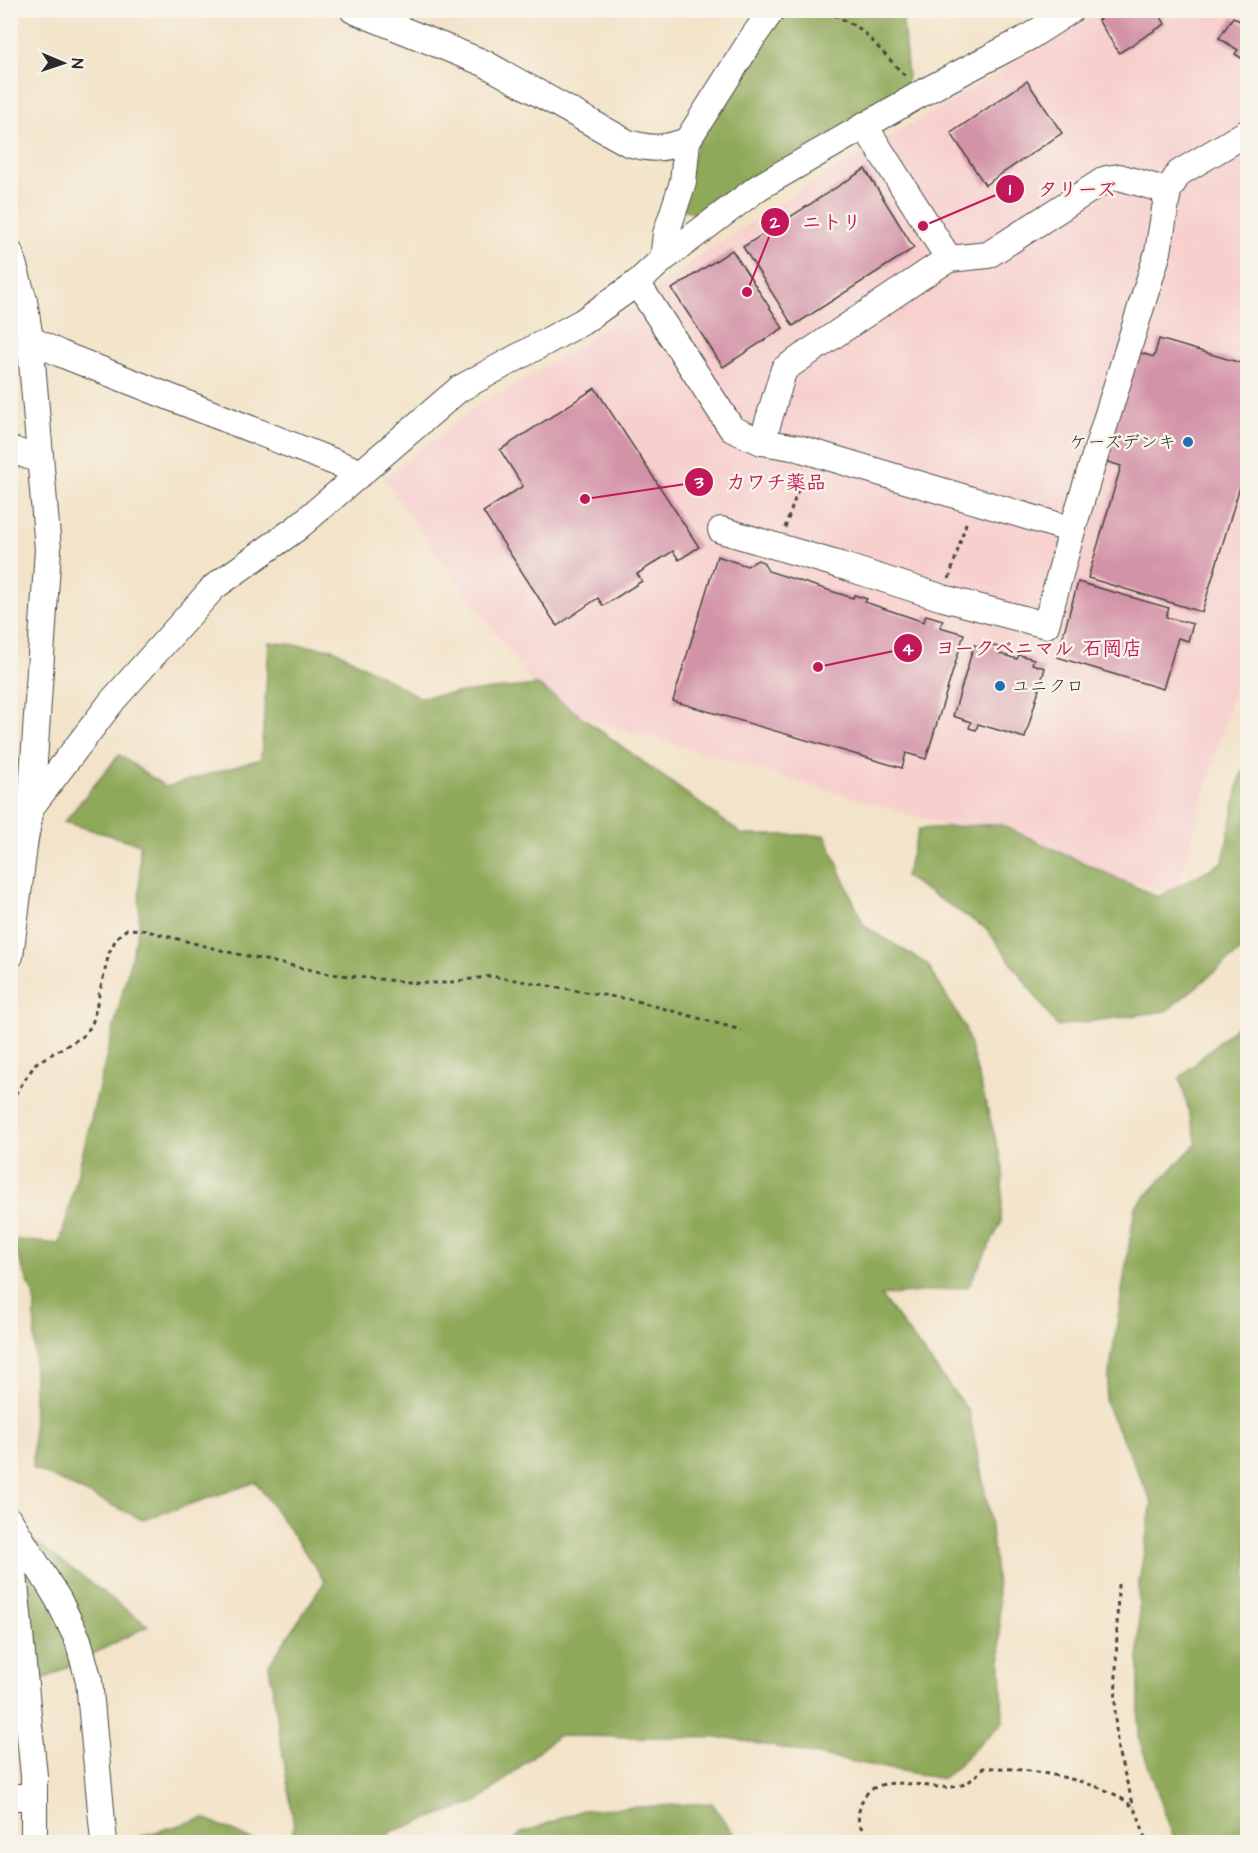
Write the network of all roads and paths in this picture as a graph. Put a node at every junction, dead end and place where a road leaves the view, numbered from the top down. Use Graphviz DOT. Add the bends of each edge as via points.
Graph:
graph roads {
  1 [pos="353,10"];
  2 [pos="772,10"];
  3 [pos="826,10"];
  4 [pos="1071,10"];
  5 [pos="922,93"];
  6 [pos="864,125"];
  7 [pos="1248,132"];
  8 [pos="687,141"];
  9 [pos="1168,191"];
  10 [pos="10,253"];
  11 [pos="663,259"];
  12 [pos="949,259"];
  13 [pos="637,283"];
  14 [pos="30,339"];
  15 [pos="762,441"];
  16 [pos="10,449"];
  17 [pos="810,452"];
  18 [pos="39,460"];
  19 [pos="362,473"];
  20 [pos="974,500"];
  21 [pos="1073,527"];
  22 [pos="721,530"];
  23 [pos="778,548"];
  24 [pos="943,598"];
  25 [pos="31,807"];
  26 [pos="18,836"];
  27 [pos="10,956"];
  28 [pos="741,1030"];
  29 [pos="10,1102"];
  30 [pos="10,1521"];
  31 [pos="10,1533"];
  32 [pos="1118,1584"];
  33 [pos="22,1797"];
  34 [pos="1135,1809"];
  35 [pos="34,1842"];
  36 [pos="104,1842"];
  37 [pos="875,1842"];
  38 [pos="1146,1842"];
  1 -- 8 [label="street" via="484,63 628,143 647,149"];
  2 -- 8 [label="street"];
  3 -- 5 [label="path" via="862,30"];
  4 -- 5 [label="street" via="1029,37"];
  5 -- 6 [label="street"];
  6 -- 11 [label="street" via="759,187"];
  6 -- 12 [label="street"];
  7 -- 9 [label="street" via="1179,174"];
  8 -- 11 [label="street" via="683,182 666,234"];
  9 -- 12 [label="street" via="1119,177 1106,179 988,255"];
  9 -- 21 [label="street" via="1158,252"];
  10 -- 14 [label="street"];
  11 -- 13 [label="street"];
  12 -- 15 [label="street" via="784,369"];
  13 -- 15 [label="street" via="732,429"];
  13 -- 19 [label="street" via="582,322 459,390"];
  14 -- 18 [label="street"];
  14 -- 19 [label="street"];
  15 -- 17 [label="street"];
  16 -- 18 [label="street"];
  17 -- 20 [label="street"];
  17 -- 23 [label="path"];
  18 -- 25 [label="street" via="48,549"];
  19 -- 25 [label="street" via="297,528 214,587 113,700"];
  20 -- 21 [label="street"];
  20 -- 24 [label="path"];
  21 -- 24 [label="street" via="1046,625"];
  22 -- 23 [label="street"];
  23 -- 24 [label="street"];
  25 -- 26 [label="street"];
  26 -- 27 [label="street"];
  28 -- 29 [label="path" via="633,1000 491,976 417,983 330,974 127,929 117,937 109,954 92,1025 82,1036 36,1063"];
  30 -- 36 [label="street" via="78,1640 90,1681"];
  31 -- 33 [label="street" via="34,1776"];
  32 -- 34 [label="path" via="1115,1718 1118,1751"];
  33 -- 35 [label="street"];
  34 -- 37 [label="path" via="1118,1795 1049,1773 983,1768 970,1783 953,1787 887,1782 872,1789 861,1801 858,1814 860,1828"];
  34 -- 38 [label="path"];
}
